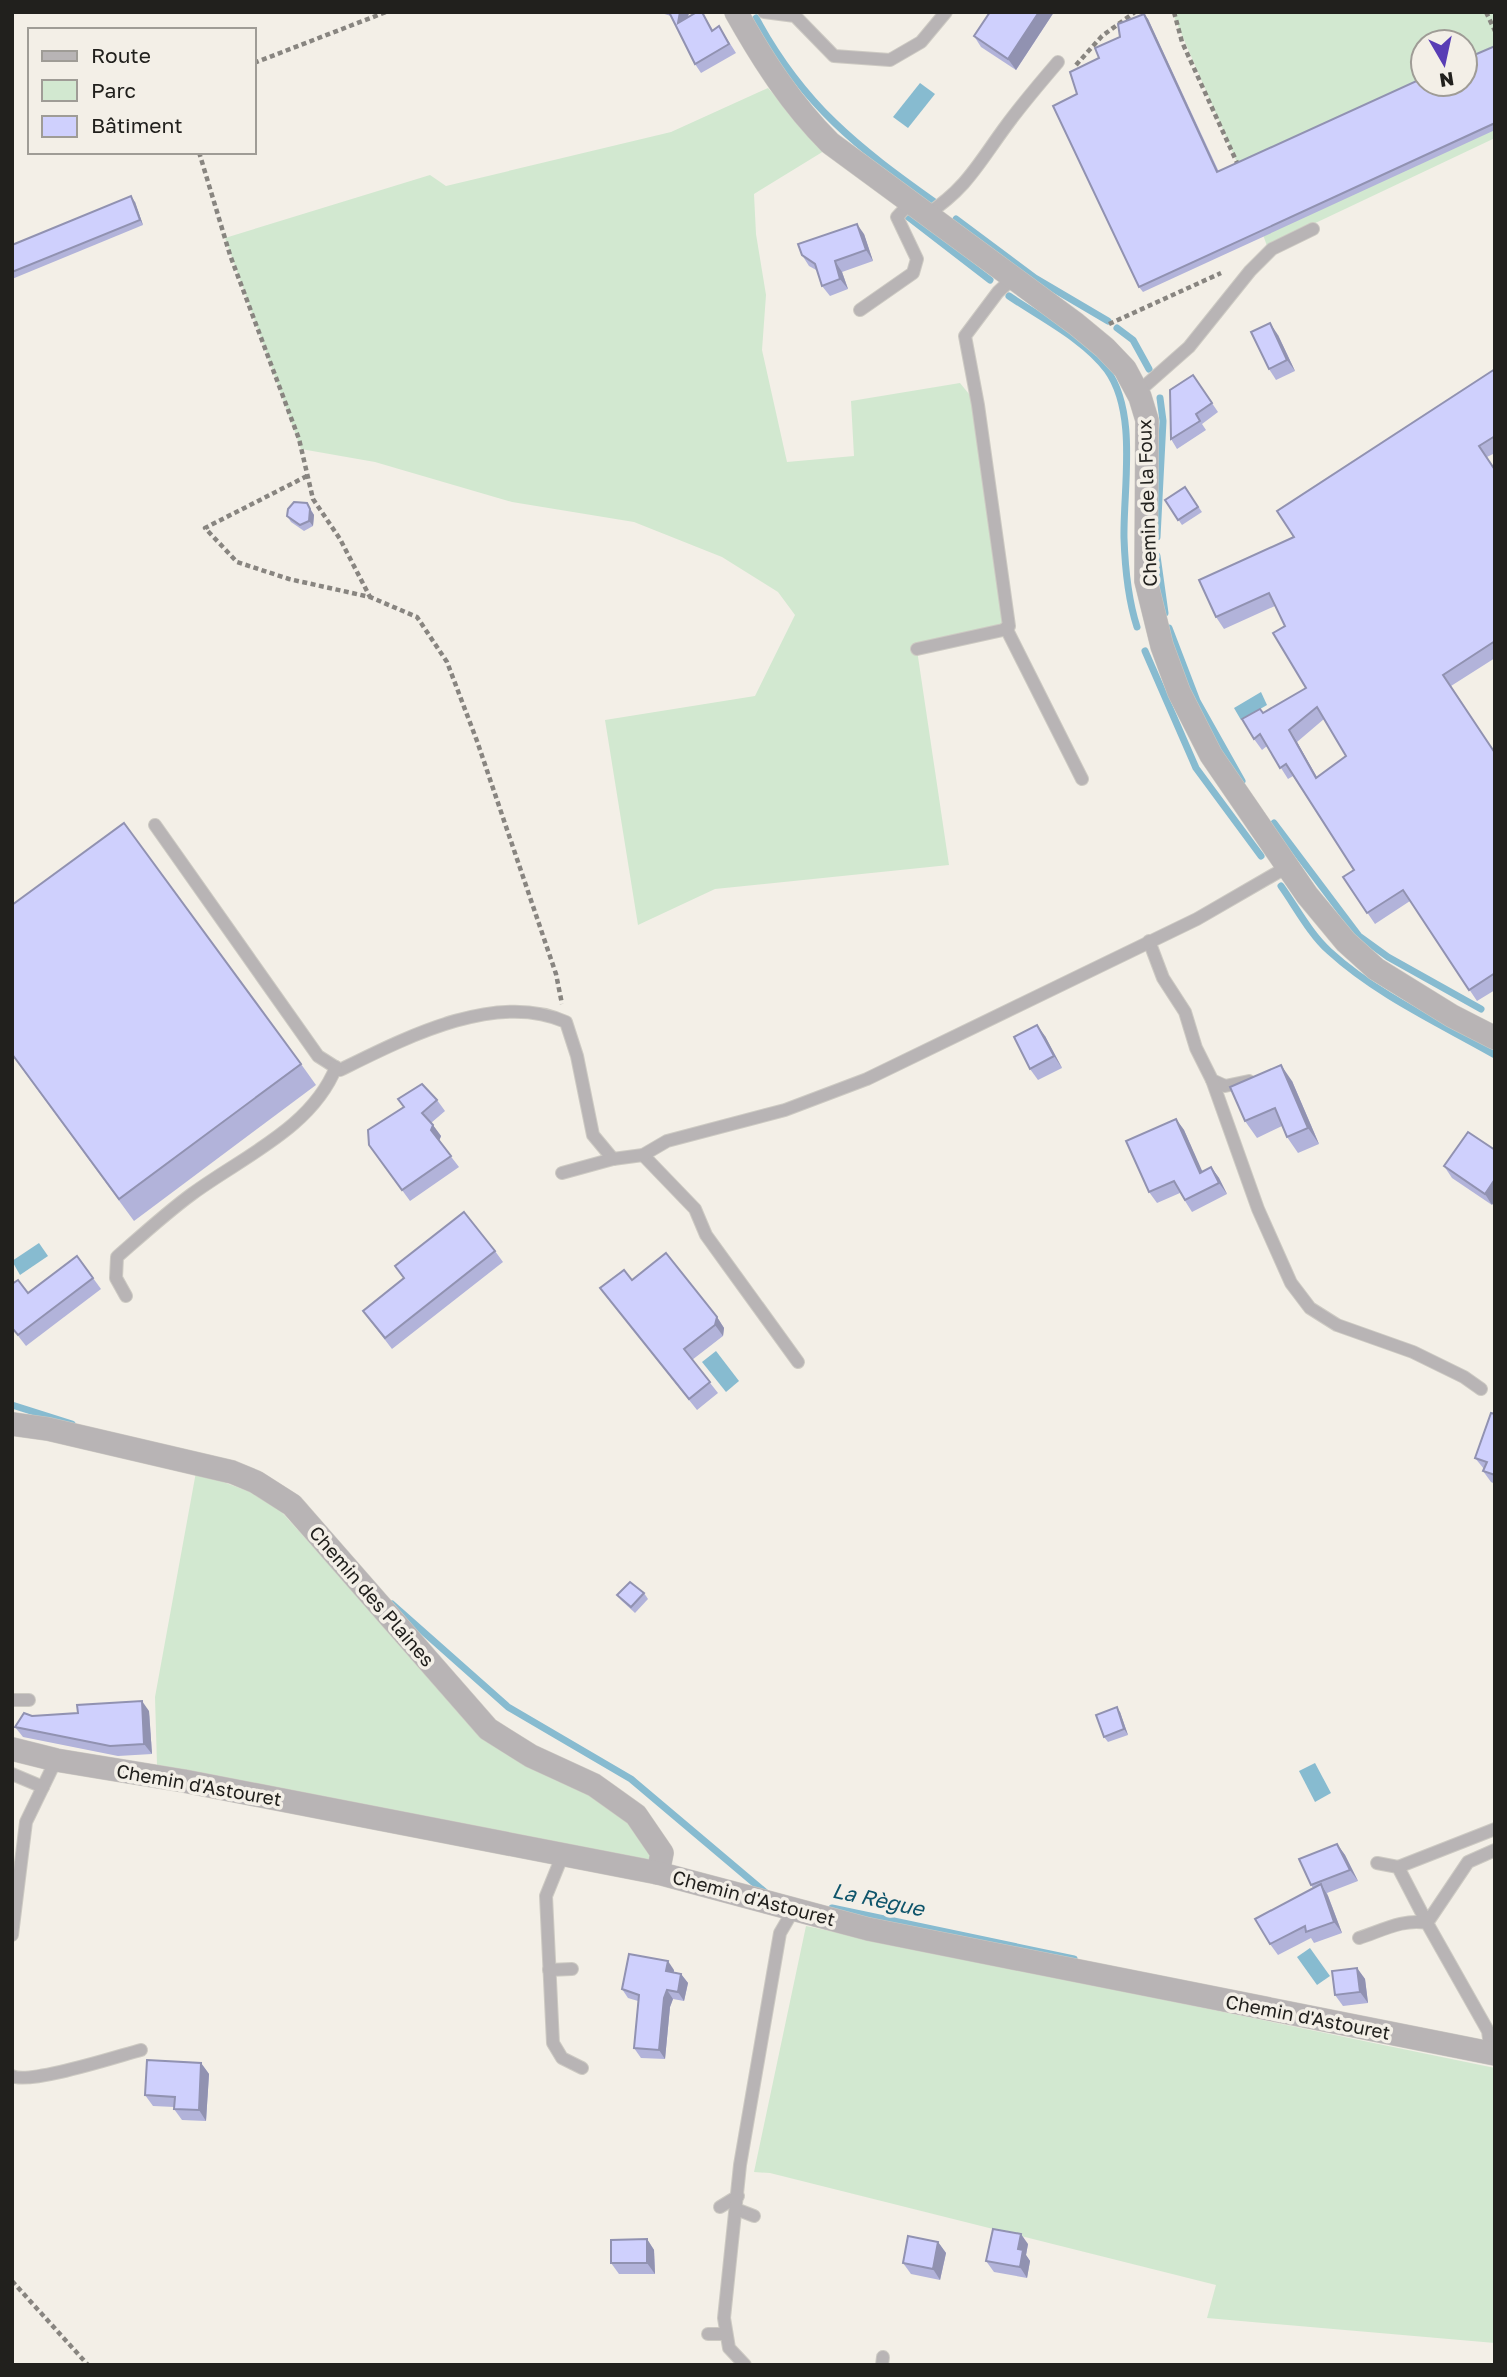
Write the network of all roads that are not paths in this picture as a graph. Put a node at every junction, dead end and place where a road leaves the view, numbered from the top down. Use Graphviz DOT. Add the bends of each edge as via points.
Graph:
graph roads {
  1 [pos="764,12"];
  2 [pos="946,12"];
  3 [pos="741,14"];
  4 [pos="1058,62"];
  5 [pos="918,209"];
  6 [pos="1313,229"];
  7 [pos="1012,279"];
  8 [pos="860,310"];
  9 [pos="1138,392"];
  10 [pos="1006,628"];
  11 [pos="917,649"];
  12 [pos="1082,779"];
  13 [pos="155,825"];
  14 [pos="1287,867"];
  15 [pos="1149,941"];
  16 [pos="1491,1031"];
  17 [pos="336,1067"];
  18 [pos="1212,1080"];
  19 [pos="1249,1081"];
  20 [pos="643,1155"];
  21 [pos="613,1159"];
  22 [pos="562,1173"];
  23 [pos="127,1296"];
  24 [pos="798,1362"];
  25 [pos="1481,1389"];
  26 [pos="12,1424"];
  27 [pos="12,1700"];
  28 [pos="29,1700"];
  29 [pos="12,1749"];
  30 [pos="56,1760"];
  31 [pos="12,1774"];
  32 [pos="43,1787"];
  33 [pos="1495,1829"];
  34 [pos="1495,1850"];
  35 [pos="563,1854"];
  36 [pos="1377,1863"];
  37 [pos="1398,1867"];
  38 [pos="658,1873"];
  39 [pos="794,1909"];
  40 [pos="1427,1923"];
  41 [pos="12,1935"];
  42 [pos="1359,1938"];
  43 [pos="572,1969"];
  44 [pos="549,1970"];
  45 [pos="1489,2021"];
  46 [pos="141,2050"];
  47 [pos="1493,2053"];
  48 [pos="582,2068"];
  49 [pos="12,2076"];
  50 [pos="737,2202"];
  51 [pos="720,2207"];
  52 [pos="754,2216"];
  53 [pos="708,2334"];
  54 [pos="726,2334"];
  55 [pos="729,2348"];
  56 [pos="726,2365"];
  57 [pos="745,2365"];
  1 -- 2 [label="lane" via="794,16 834,55 890,60 921,42"];
  3 -- 5 [label="street, Chemin de la Foux" via="766,66 799,113 830,143"];
  4 -- 5 [label="lane" via="969,180"];
  5 -- 7 [label="street, Chemin de la Foux"];
  5 -- 8 [label="lane" via="897,217 917,259 913,273"];
  6 -- 9 [label="lane" via="1272,249 1189,347"];
  7 -- 9 [label="street, Chemin de la Foux" via="1092,338 1125,369"];
  7 -- 10 [label="lane" via="965,336 992,500"];
  9 -- 14 [label="street, Chemin de la Foux" via="1147,420 1146,581 1162,646 1211,755"];
  10 -- 11 [label="lane"];
  10 -- 12 [label="lane"];
  13 -- 17 [label="lane" via="318,1056"];
  14 -- 15 [label="lane"];
  14 -- 16 [label="street, Chemin de la Foux" via="1346,942 1376,968"];
  15 -- 18 [label="lane"];
  15 -- 20 [label="lane" via="867,1079 785,1110 667,1141"];
  17 -- 21 [label="lane" via="340,1070 419,1032 513,1010 547,1013 566,1022 593,1135"];
  17 -- 23 [label="lane" via="327,1090 305,1115 190,1195 117,1256 116,1278"];
  18 -- 19 [label="lane" via="1225,1086"];
  18 -- 25 [label="lane" via="1258,1209 1291,1283 1311,1308 1337,1325 1413,1352"];
  20 -- 21 [label="lane"];
  20 -- 24 [label="lane" via="695,1209 706,1235"];
  21 -- 22 [label="lane"];
  26 -- 38 [label="street, Chemin des Plaines" via="232,1472 292,1505 488,1730 594,1785 636,1815 662,1853"];
  27 -- 28 [label="lane"];
  29 -- 30 [label="street, Chemin d'Astouret"];
  30 -- 32 [label="lane"];
  30 -- 35 [label="street, Chemin d'Astouret"];
  31 -- 32 [label="lane"];
  32 -- 41 [label="lane" via="26,1822"];
  33 -- 37 [label="lane"];
  34 -- 40 [label="lane" via="1468,1862"];
  35 -- 38 [label="street, Chemin d'Astouret"];
  35 -- 44 [label="lane" via="546,1896"];
  36 -- 37 [label="lane"];
  37 -- 40 [label="lane"];
  38 -- 39 [label="street, Chemin d'Astouret"];
  39 -- 47 [label="street, Chemin d'Astouret" via="868,1929"];
  39 -- 50 [label="lane" via="780,1933"];
  40 -- 42 [label="lane" via="1402,1923"];
  40 -- 45 [label="lane"];
  43 -- 44 [label="lane"];
  44 -- 48 [label="lane" via="553,2043 562,2058"];
  45 -- 47 [label="lane"];
  46 -- 49 [label="lane" via="46,2075"];
  50 -- 51 [label="lane"];
  50 -- 52 [label="lane"];
  50 -- 54 [label="lane"];
  53 -- 54 [label="lane"];
  54 -- 55 [label="lane"];
  55 -- 56 [label="lane"];
  55 -- 57 [label="lane"];
}
